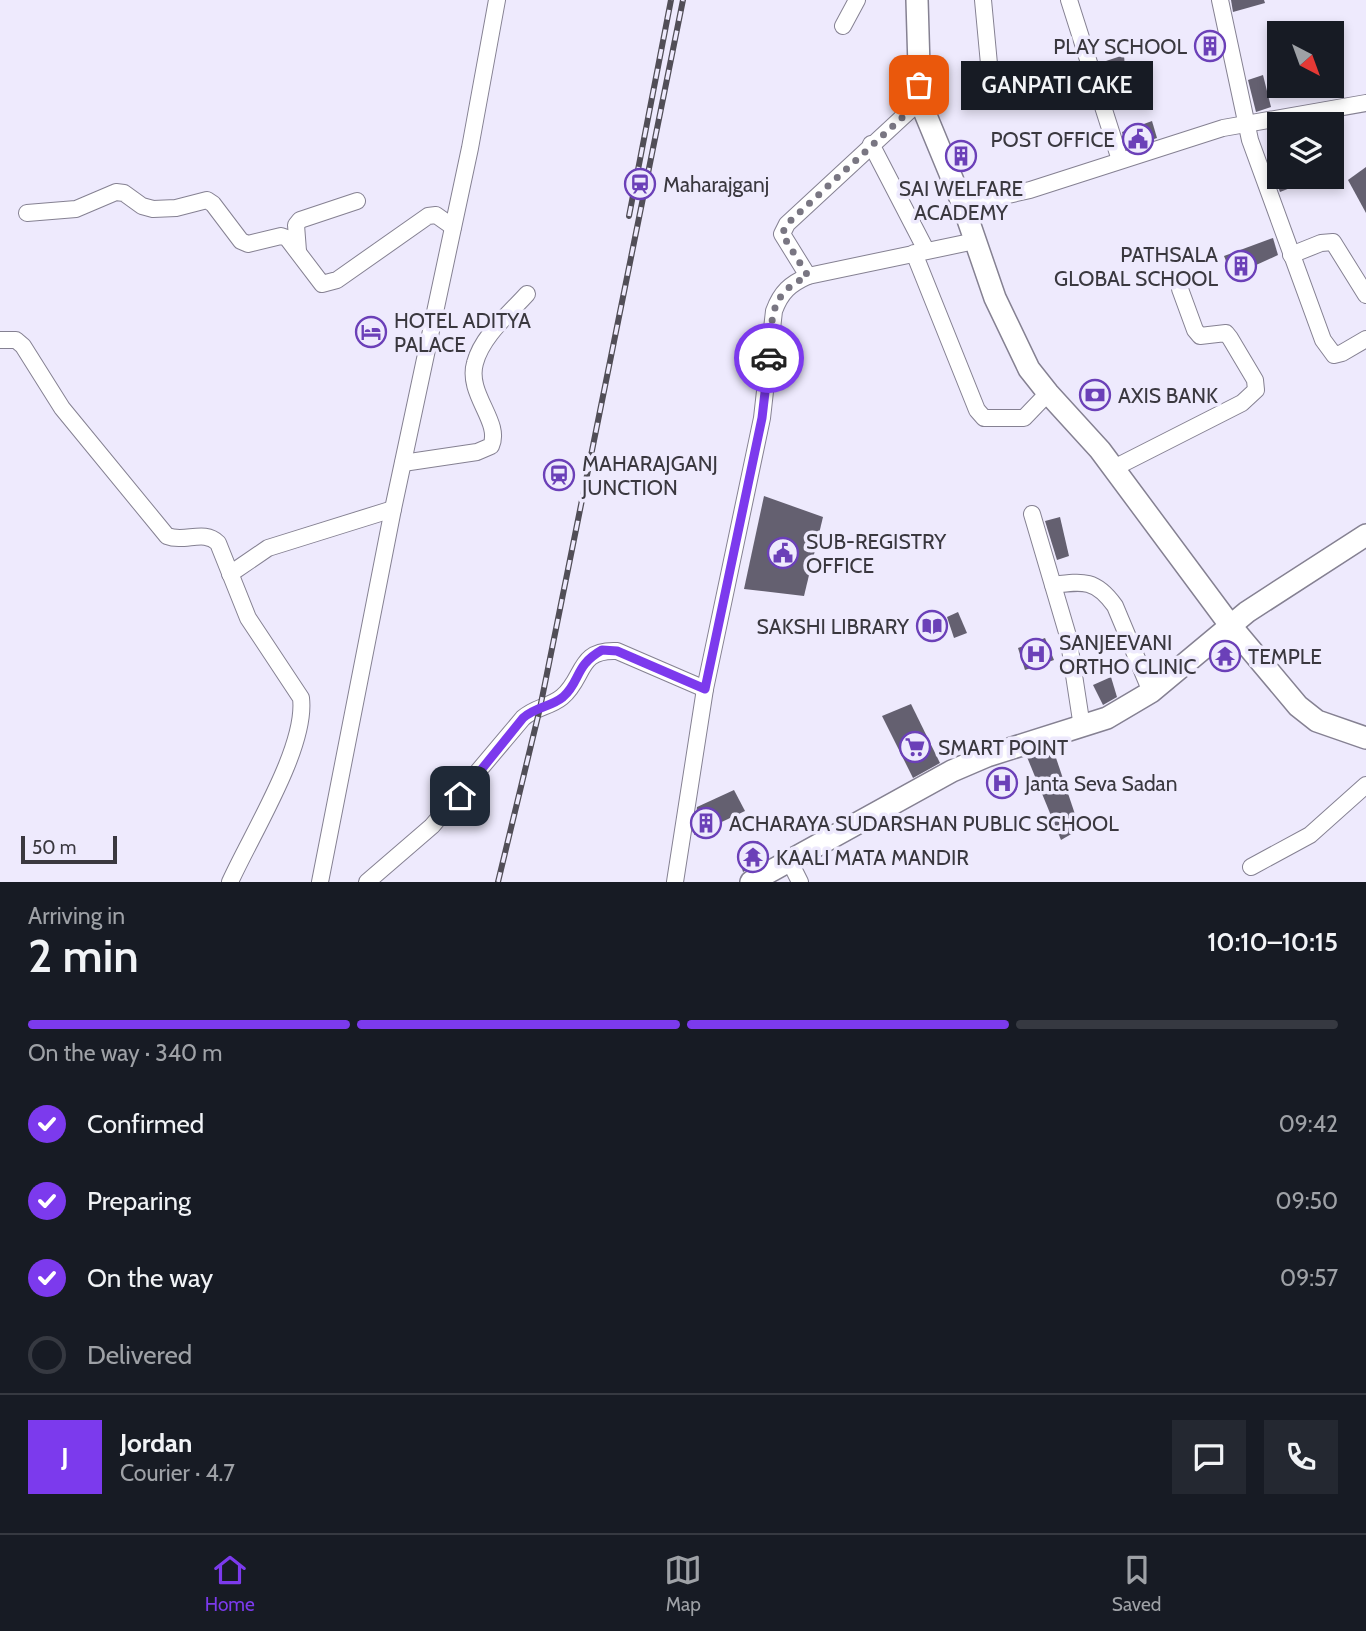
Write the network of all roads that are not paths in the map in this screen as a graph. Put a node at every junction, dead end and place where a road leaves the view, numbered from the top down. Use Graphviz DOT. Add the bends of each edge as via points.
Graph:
graph roads {
  1 [pos="497,0"];
  2 [pos="857,0"];
  3 [pos="917,0"];
  4 [pos="983,0"];
  5 [pos="1069,0"];
  6 [pos="1220,0"];
  7 [pos="843,26"];
  8 [pos="989,64"];
  9 [pos="920,101"];
  10 [pos="1366,103"];
  11 [pos="1246,123"];
  12 [pos="871,144"];
  13 [pos="1120,160"];
  14 [pos="357,201"];
  15 [pos="962,205"];
  16 [pos="27,213"];
  17 [pos="453,227"];
  18 [pos="975,241"];
  19 [pos="298,251"];
  20 [pos="920,252"];
  21 [pos="1291,255"];
  22 [pos="808,276"];
  23 [pos="1180,289"];
  24 [pos="527,294"];
  25 [pos="1366,295"];
  26 [pos="1366,339"];
  27 [pos="0,340"];
  28 [pos="1048,393"];
  29 [pos="403,463"];
  30 [pos="1114,468"];
  31 [pos="393,509"];
  32 [pos="1032,514"];
  33 [pos="1366,535"];
  34 [pos="230,574"];
  35 [pos="1053,585"];
  36 [pos="1230,625"];
  37 [pos="705,689"];
  38 [pos="1151,692"];
  39 [pos="1082,727"];
  40 [pos="1366,738"];
  41 [pos="1366,785"];
  42 [pos="790,862"];
  43 [pos="1251,867"];
  44 [pos="230,882"];
  45 [pos="320,882"];
  46 [pos="368,882"];
  47 [pos="675,882"];
  48 [pos="751,882"];
  49 [pos="800,882"];
  1 -- 17 [label="street"];
  2 -- 7 [label="street"];
  3 -- 9 [label="street"];
  4 -- 8 [label="street"];
  5 -- 13 [label="street"];
  6 -- 11 [label="street"];
  9 -- 12 [label="street"];
  9 -- 15 [label="street"];
  10 -- 11 [label="street"];
  11 -- 13 [label="street"];
  11 -- 21 [label="street"];
  12 -- 20 [label="street"];
  12 -- 22 [label="street" via="782,234"];
  13 -- 15 [label="street" via="1030,190"];
  14 -- 19 [label="street" via="300,220 296,225"];
  15 -- 18 [label="street"];
  16 -- 19 [label="street" via="76,209 116,192 153,209 207,200 241,241 256,244 281,236"];
  17 -- 19 [label="street" via="436,215 428,216 331,284 317,280"];
  17 -- 29 [label="street"];
  18 -- 20 [label="street"];
  18 -- 28 [label="street" via="1003,317 1029,369"];
  20 -- 22 [label="street"];
  20 -- 28 [label="street" via="977,410 984,418 1024,418"];
  21 -- 25 [label="street" via="1333,242"];
  21 -- 26 [label="street" via="1329,350 1334,355 1342,353"];
  22 -- 37 [label="street" via="779,295 774,311 762,418"];
  23 -- 30 [label="street" via="1195,330 1200,336 1226,333 1255,380 1256,390 1242,403"];
  24 -- 29 [label="street" via="488,338 475,363 473,384 494,433 491,446"];
  27 -- 34 [label="street" via="16,340 23,346 62,408 167,536 183,540 212,537"];
  28 -- 30 [label="street"];
  29 -- 31 [label="street"];
  30 -- 36 [label="street"];
  31 -- 34 [label="street" via="268,548"];
  31 -- 45 [label="street"];
  32 -- 35 [label="street"];
  33 -- 36 [label="street"];
  34 -- 44 [label="street" via="248,618 301,698 302,712 281,779"];
  35 -- 38 [label="street" via="1079,582 1106,593"];
  35 -- 39 [label="street" via="1074,663"];
  36 -- 38 [label="street"];
  36 -- 40 [label="street" via="1298,706 1317,721"];
  37 -- 46 [label="street" via="617,651 602,650 579,669 563,697 523,718 432,826"];
  37 -- 47 [label="street"];
  38 -- 39 [label="street"];
  39 -- 42 [label="street" via="952,771"];
  41 -- 43 [label="street" via="1310,835"];
  42 -- 48 [label="street"];
  42 -- 49 [label="street"];
}
